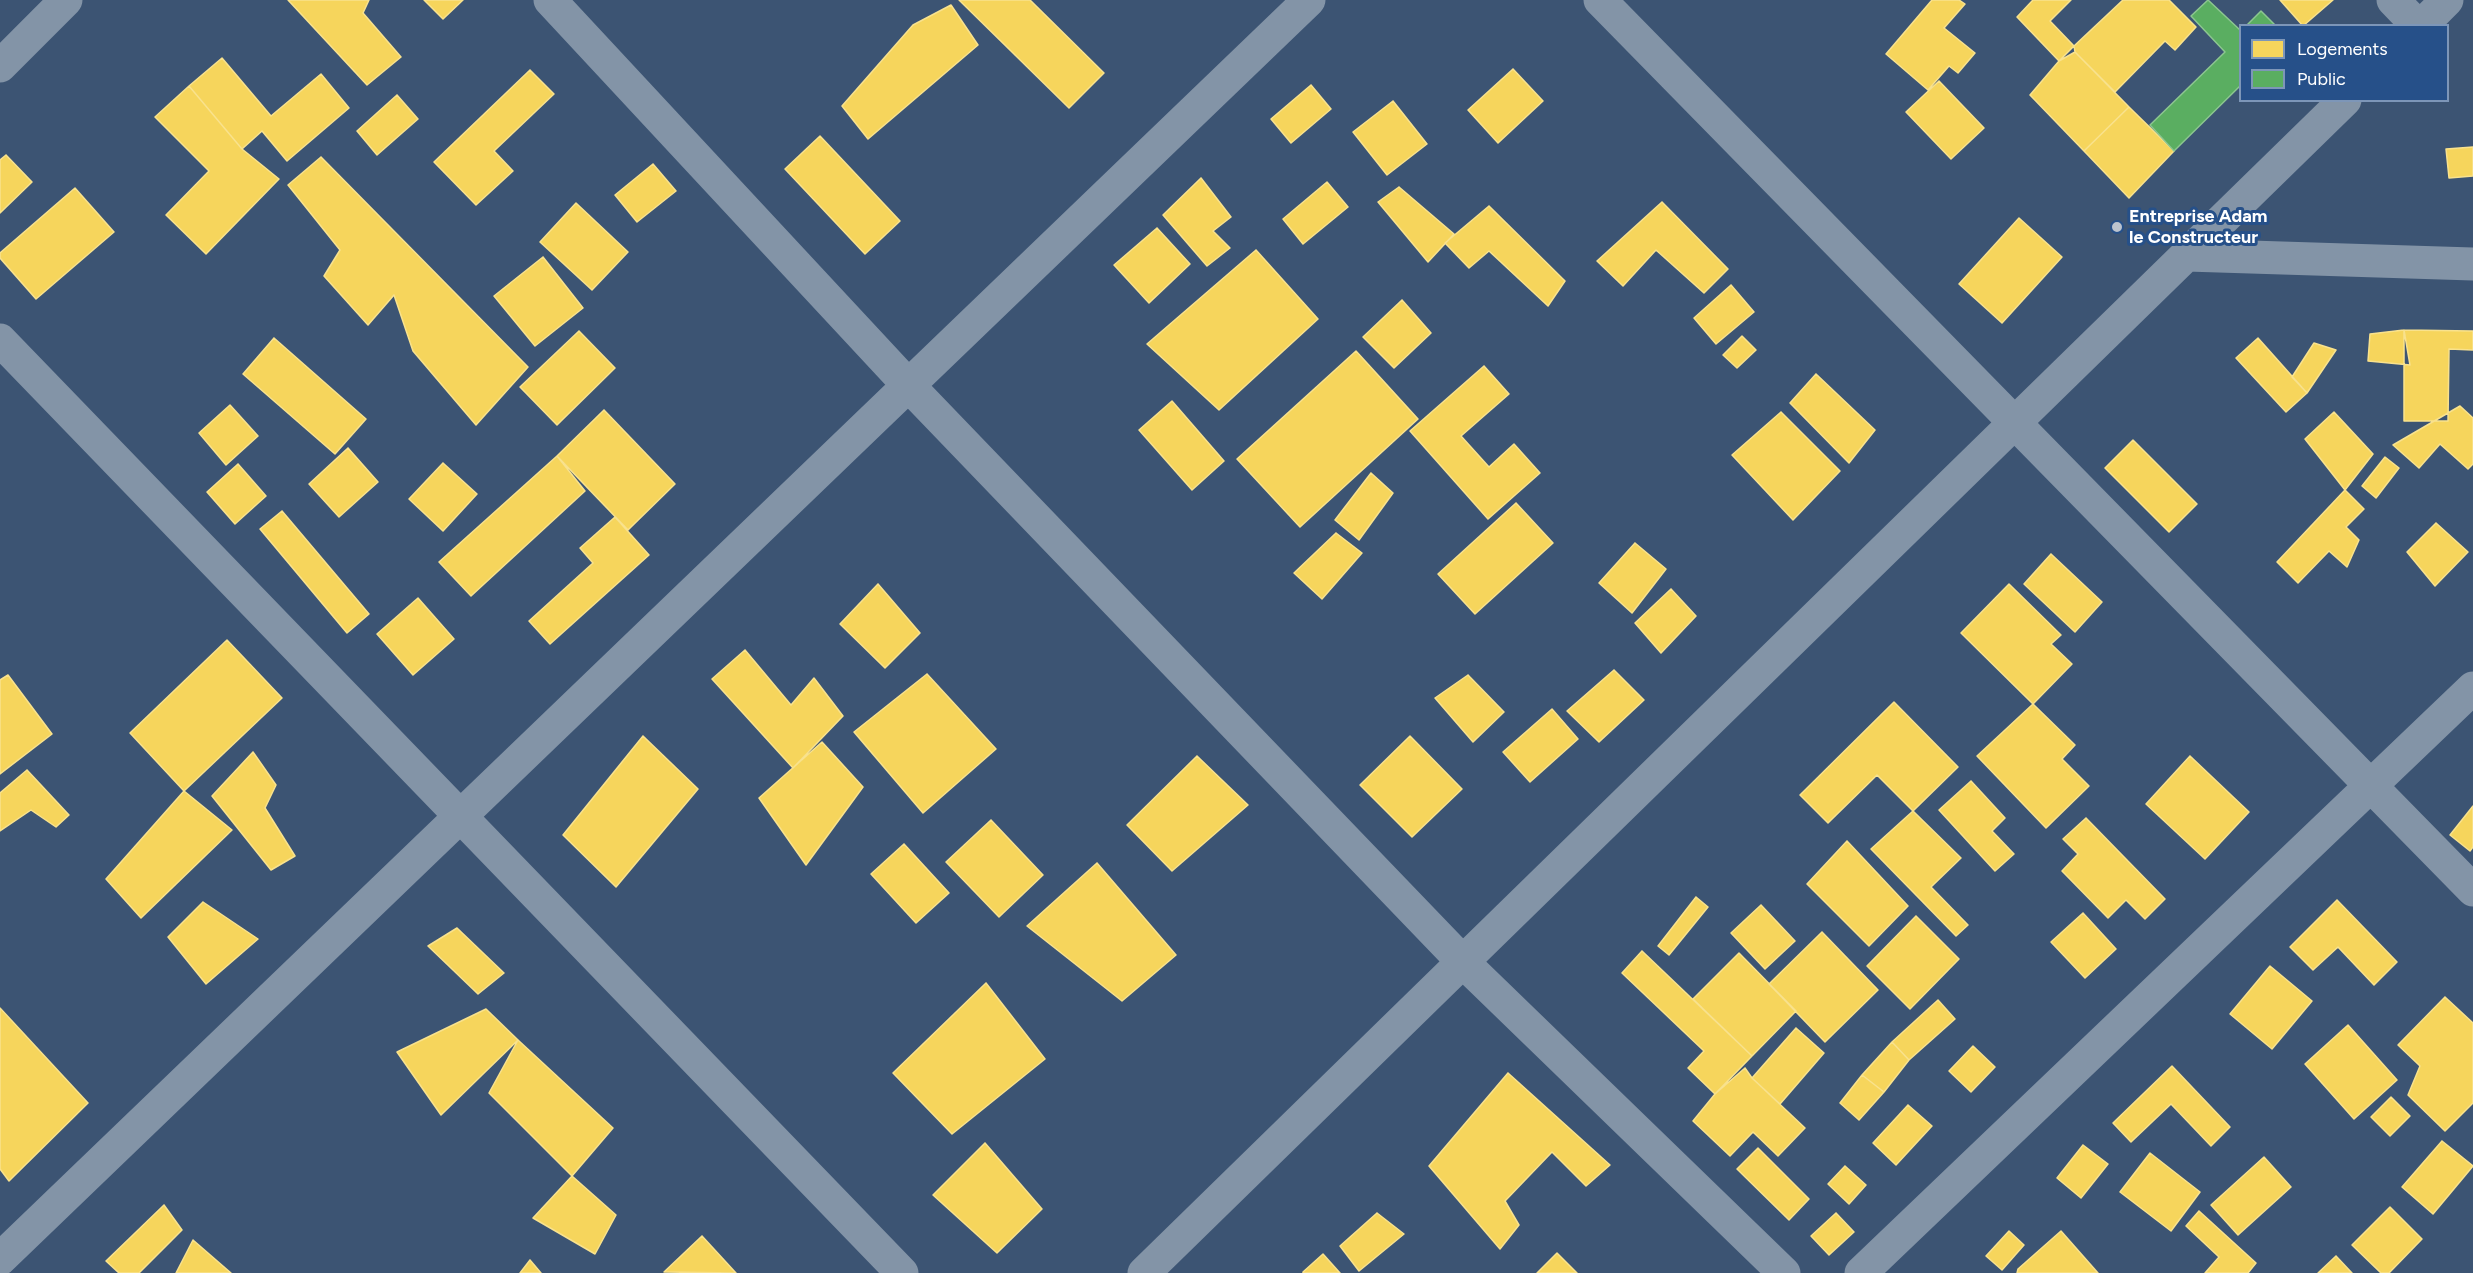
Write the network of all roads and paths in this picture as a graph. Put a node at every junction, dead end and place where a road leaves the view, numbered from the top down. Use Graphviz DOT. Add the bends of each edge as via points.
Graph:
graph roads {
  1 [pos="66,0"];
  2 [pos="550,0"];
  3 [pos="1309,0"];
  4 [pos="1600,0"];
  5 [pos="2393,0"];
  6 [pos="2447,0"];
  7 [pos="2417,24"];
  8 [pos="2421,24"];
  9 [pos="0,66"];
  10 [pos="2343,102"];
  11 [pos="2187,255"];
  12 [pos="2473,264"];
  13 [pos="0,340"];
  14 [pos="909,386"];
  15 [pos="2015,423"];
  16 [pos="2473,688"];
  17 [pos="2370,786"];
  18 [pos="460,815"];
  19 [pos="2473,890"];
  20 [pos="1462,962"];
  21 [pos="0,1258"];
  22 [pos="902,1273"];
  23 [pos="1144,1273"];
  24 [pos="1784,1273"];
  25 [pos="1861,1273"];
  1 -- 9 [label="street"];
  2 -- 14 [label="street"];
  3 -- 14 [label="street"];
  4 -- 15 [label="street"];
  5 -- 7 [label="street"];
  6 -- 8 [label="street"];
  10 -- 11 [label="street"];
  11 -- 12 [label="street"];
  11 -- 15 [label="street"];
  13 -- 18 [label="street"];
  14 -- 18 [label="street"];
  14 -- 20 [label="street"];
  15 -- 17 [label="street"];
  15 -- 20 [label="street"];
  16 -- 17 [label="street"];
  17 -- 19 [label="street"];
  17 -- 25 [label="street"];
  18 -- 21 [label="street"];
  18 -- 22 [label="street"];
  20 -- 23 [label="street"];
  20 -- 24 [label="street"];
}
